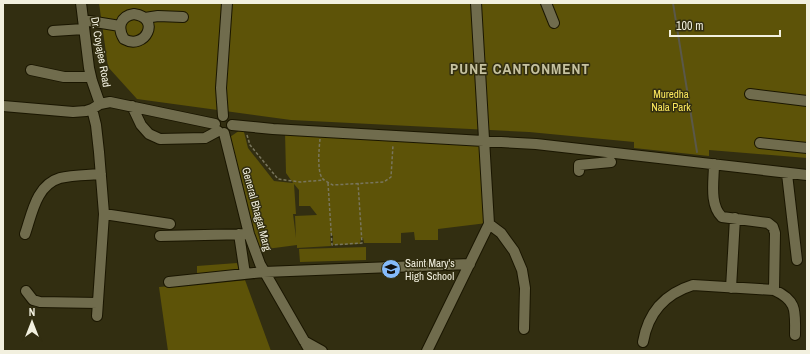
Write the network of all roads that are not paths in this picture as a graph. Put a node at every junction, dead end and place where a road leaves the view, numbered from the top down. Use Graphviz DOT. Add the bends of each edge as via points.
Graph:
graph roads {
  1 [pos="81,3"];
  2 [pos="226,3"];
  3 [pos="476,3"];
  4 [pos="546,3"];
  5 [pos="183,17"];
  6 [pos="145,18"];
  7 [pos="554,23"];
  8 [pos="84,24"];
  9 [pos="120,26"];
  10 [pos="53,31"];
  11 [pos="31,70"];
  12 [pos="91,77"];
  13 [pos="750,94"];
  14 [pos="807,101"];
  15 [pos="3,106"];
  16 [pos="132,106"];
  17 [pos="96,107"];
  18 [pos="223,116"];
  19 [pos="232,125"];
  20 [pos="219,129"];
  21 [pos="483,141"];
  22 [pos="760,143"];
  23 [pos="807,148"];
  24 [pos="591,150"];
  25 [pos="611,162"];
  26 [pos="591,163"];
  27 [pos="714,164"];
  28 [pos="579,171"];
  29 [pos="101,174"];
  30 [pos="787,174"];
  31 [pos="807,175"];
  32 [pos="104,214"];
  33 [pos="735,218"];
  34 [pos="170,224"];
  35 [pos="489,224"];
  36 [pos="25,234"];
  37 [pos="244,234"];
  38 [pos="160,236"];
  39 [pos="797,260"];
  40 [pos="470,264"];
  41 [pos="264,272"];
  42 [pos="245,274"];
  43 [pos="169,282"];
  44 [pos="731,288"];
  45 [pos="774,290"];
  46 [pos="26,291"];
  47 [pos="98,303"];
  48 [pos="97,316"];
  49 [pos="524,329"];
  50 [pos="796,336"];
  51 [pos="304,341"];
  52 [pos="643,342"];
  53 [pos="310,351"];
  54 [pos="322,351"];
  55 [pos="427,351"];
  1 -- 8 [label="street, Dr. Coyajee Road"];
  2 -- 18 [label="street" via="221,88"];
  3 -- 21 [label="street"];
  4 -- 7 [label="street"];
  5 -- 6 [label="street"];
  6 -- 9 [label="street" via="138,14 129,15"];
  6 -- 9 [label="street" via="148,32 136,42 124,39"];
  8 -- 9 [label="street"];
  8 -- 10 [label="street"];
  8 -- 12 [label="street, Dr. Coyajee Road"];
  11 -- 12 [label="street" via="64,77"];
  12 -- 17 [label="street, Dr. Coyajee Road"];
  13 -- 14 [label="street"];
  15 -- 17 [label="street" via="73,112"];
  16 -- 17 [label="street" via="110,102"];
  16 -- 20 [label="street"];
  16 -- 20 [label="street" via="141,125 149,134 160,139 205,138"];
  17 -- 29 [label="street, Dr. Coyajee Road"];
  18 -- 19 [label="street" via="229,118"];
  18 -- 20 [label="street" via="216,120"];
  19 -- 20 [label="street" via="229,131"];
  19 -- 21 [label="street"];
  20 -- 37 [label="street, General Bhagat Marg"];
  21 -- 24 [label="street"];
  21 -- 35 [label="street"];
  22 -- 23 [label="street"];
  24 -- 26 [label="street"];
  24 -- 27 [label="street"];
  25 -- 26 [label="street"];
  26 -- 28 [label="street" via="579,165"];
  27 -- 30 [label="street"];
  27 -- 33 [label="street" via="715,209 722,217"];
  29 -- 32 [label="street, Dr. Coyajee Road"];
  29 -- 36 [label="street" via="60,178 50,183 36,200"];
  30 -- 31 [label="street"];
  30 -- 39 [label="street"];
  32 -- 34 [label="street"];
  32 -- 47 [label="street, Dr. Coyajee Road"];
  33 -- 44 [label="street"];
  33 -- 45 [label="street" via="768,223 773,227"];
  35 -- 40 [label="street"];
  35 -- 49 [label="street" via="501,233 522,270 525,288"];
  37 -- 38 [label="street"];
  37 -- 41 [label="street, General Bhagat Marg"];
  37 -- 42 [label="street"];
  40 -- 41 [label="street"];
  40 -- 55 [label="street"];
  41 -- 42 [label="street"];
  41 -- 51 [label="street, General Bhagat Marg"];
  42 -- 43 [label="street"];
  44 -- 45 [label="street"];
  44 -- 52 [label="street" via="693,286 682,289 662,303 649,320"];
  45 -- 50 [label="street" via="783,294 796,311"];
  46 -- 47 [label="street" via="33,300 40,302"];
  47 -- 48 [label="street, Dr. Coyajee Road"];
  51 -- 53 [label="street, General Bhagat Marg"];
  51 -- 54 [label="street"];
}
